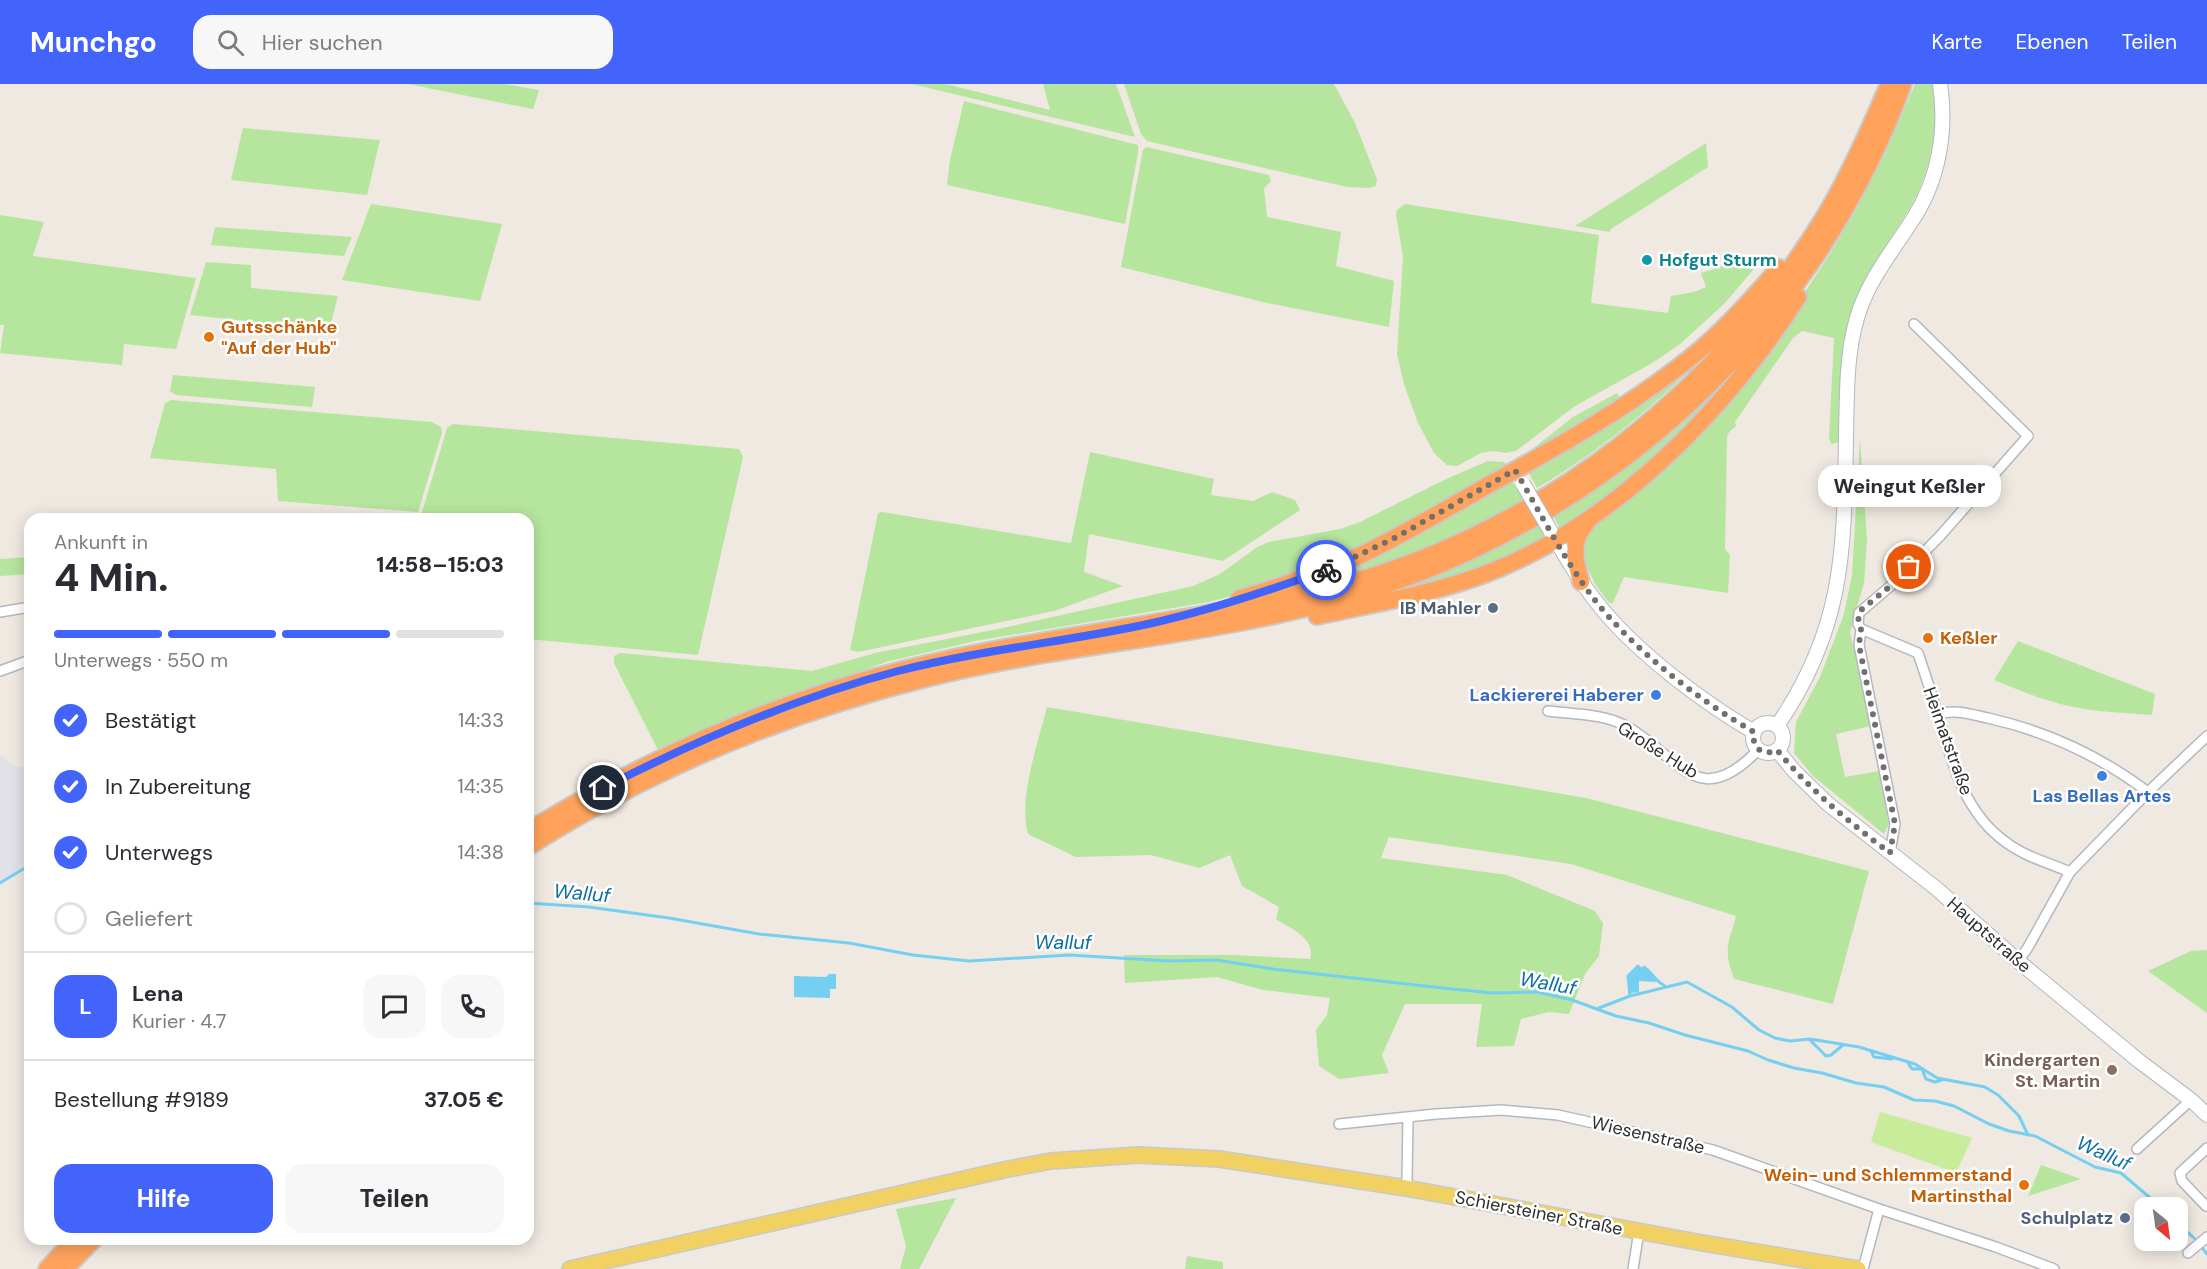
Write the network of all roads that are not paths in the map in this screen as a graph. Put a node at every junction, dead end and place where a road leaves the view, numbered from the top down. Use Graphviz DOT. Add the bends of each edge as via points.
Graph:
graph roads {
  1 [pos="1889,84"];
  2 [pos="1903,84"];
  3 [pos="1940,84"];
  4 [pos="1850,171"];
  5 [pos="1843,212"];
  6 [pos="1914,324"];
  7 [pos="1519,477"];
  8 [pos="1590,519"];
  9 [pos="1553,535"];
  10 [pos="1581,582"];
  11 [pos="24,608"];
  12 [pos="0,612"];
  13 [pos="1148,624"];
  14 [pos="1205,628"];
  15 [pos="1861,629"];
  16 [pos="24,662"];
  17 [pos="0,671"];
  18 [pos="1548,711"];
  19 [pos="1938,714"];
  20 [pos="1777,726"];
  21 [pos="1754,732"];
  22 [pos="2207,736"];
  23 [pos="1758,750"];
  24 [pos="1777,750"];
  25 [pos="680,758"];
  26 [pos="2148,792"];
  27 [pos="534,828"];
  28 [pos="534,844"];
  29 [pos="1890,853"];
  30 [pos="2070,872"];
  31 [pos="2018,961"];
  32 [pos="2191,1100"];
  33 [pos="2207,1115"];
  34 [pos="1408,1117"];
  35 [pos="1339,1124"];
  36 [pos="2207,1148"];
  37 [pos="2137,1149"];
  38 [pos="1407,1181"];
  39 [pos="2207,1206"];
  40 [pos="1879,1209"];
  41 [pos="1639,1231"];
  42 [pos="69,1245"];
  43 [pos="88,1245"];
  44 [pos="47,1269"];
  45 [pos="65,1269"];
  46 [pos="570,1269"];
  47 [pos="1634,1269"];
  48 [pos="1858,1269"];
  49 [pos="1863,1269"];
  50 [pos="2054,1269"];
  1 -- 4 [label="highway"];
  2 -- 5 [label="highway"];
  3 -- 20 [label="main road" via="1942,131 1933,176 1914,217 1870,285 1853,333 1847,393 1843,546 1832,610 1813,664"];
  4 -- 7 [label="highway" via="1778,268 1701,348"];
  4 -- 13 [label="highway" via="1800,255 1741,332 1652,420 1558,489 1474,536 1384,573 1291,598"];
  5 -- 8 [label="highway" via="1826,254 1787,315 1748,365 1669,453"];
  5 -- 14 [label="highway" via="1788,294 1724,370 1651,438 1571,497 1484,545 1392,583 1296,610"];
  6 -- 15 [label="street" via="2028,436 1940,536 1861,610"];
  7 -- 9 [label="main road, bridge"];
  7 -- 13 [label="highway" via="1325,570"];
  8 -- 9 [label="highway"];
  8 -- 10 [label="highway" via="1575,544"];
  9 -- 10 [label="main road"];
  9 -- 14 [label="highway" via="1486,574 1409,596 1271,623"];
  10 -- 21 [label="main road" via="1618,627 1653,658 1713,706"];
  11 -- 12 [label="street"];
  13 -- 25 [label="highway" via="897,671 786,707"];
  14 -- 25 [label="highway" via="923,679 827,706"];
  15 -- 19 [label="street, Heimatstraße" via="1918,653"];
  15 -- 29 [label="street" via="1859,645 1895,824"];
  16 -- 17 [label="street"];
  18 -- 23 [label="street, Große Hub" via="1619,723 1683,770 1705,779 1731,772"];
  19 -- 26 [label="street" via="1960,712 2052,738 2101,760"];
  19 -- 30 [label="street, Heimatstraße" via="1960,783 1983,822 2015,849"];
  20 -- 21 [label="main road" via="1764,724"];
  20 -- 24 [label="main road" via="1783,740"];
  21 -- 23 [label="main road" via="1753,742"];
  22 -- 26 [label="street"];
  23 -- 24 [label="main road"];
  24 -- 29 [label="main road, Hauptstraße" via="1821,798"];
  25 -- 27 [label="highway" via="603,788"];
  25 -- 28 [label="highway"];
  26 -- 30 [label="street"];
  29 -- 31 [label="main road, Hauptstraße"];
  30 -- 31 [label="street"];
  31 -- 32 [label="main road, Hauptstraße"];
  32 -- 33 [label="main road, Hauptstraße"];
  32 -- 37 [label="street"];
  34 -- 35 [label="street, Wiesenstraße"];
  34 -- 38 [label="street"];
  34 -- 40 [label="street, Wiesenstraße" via="1502,1110 1558,1115 1713,1150"];
  36 -- 39 [label="street" via="2180,1173 2182,1181"];
  40 -- 49 [label="street"];
  40 -- 50 [label="street, Wiesenstraße"];
  41 -- 46 [label="main road, Schiersteiner Straße" via="1406,1188 1219,1159 1097,1156 1040,1163 935,1185"];
  41 -- 47 [label="street"];
  41 -- 48 [label="main road, Schiersteiner Straße"];
  42 -- 44 [label="highway"];
  43 -- 45 [label="highway"];
}
